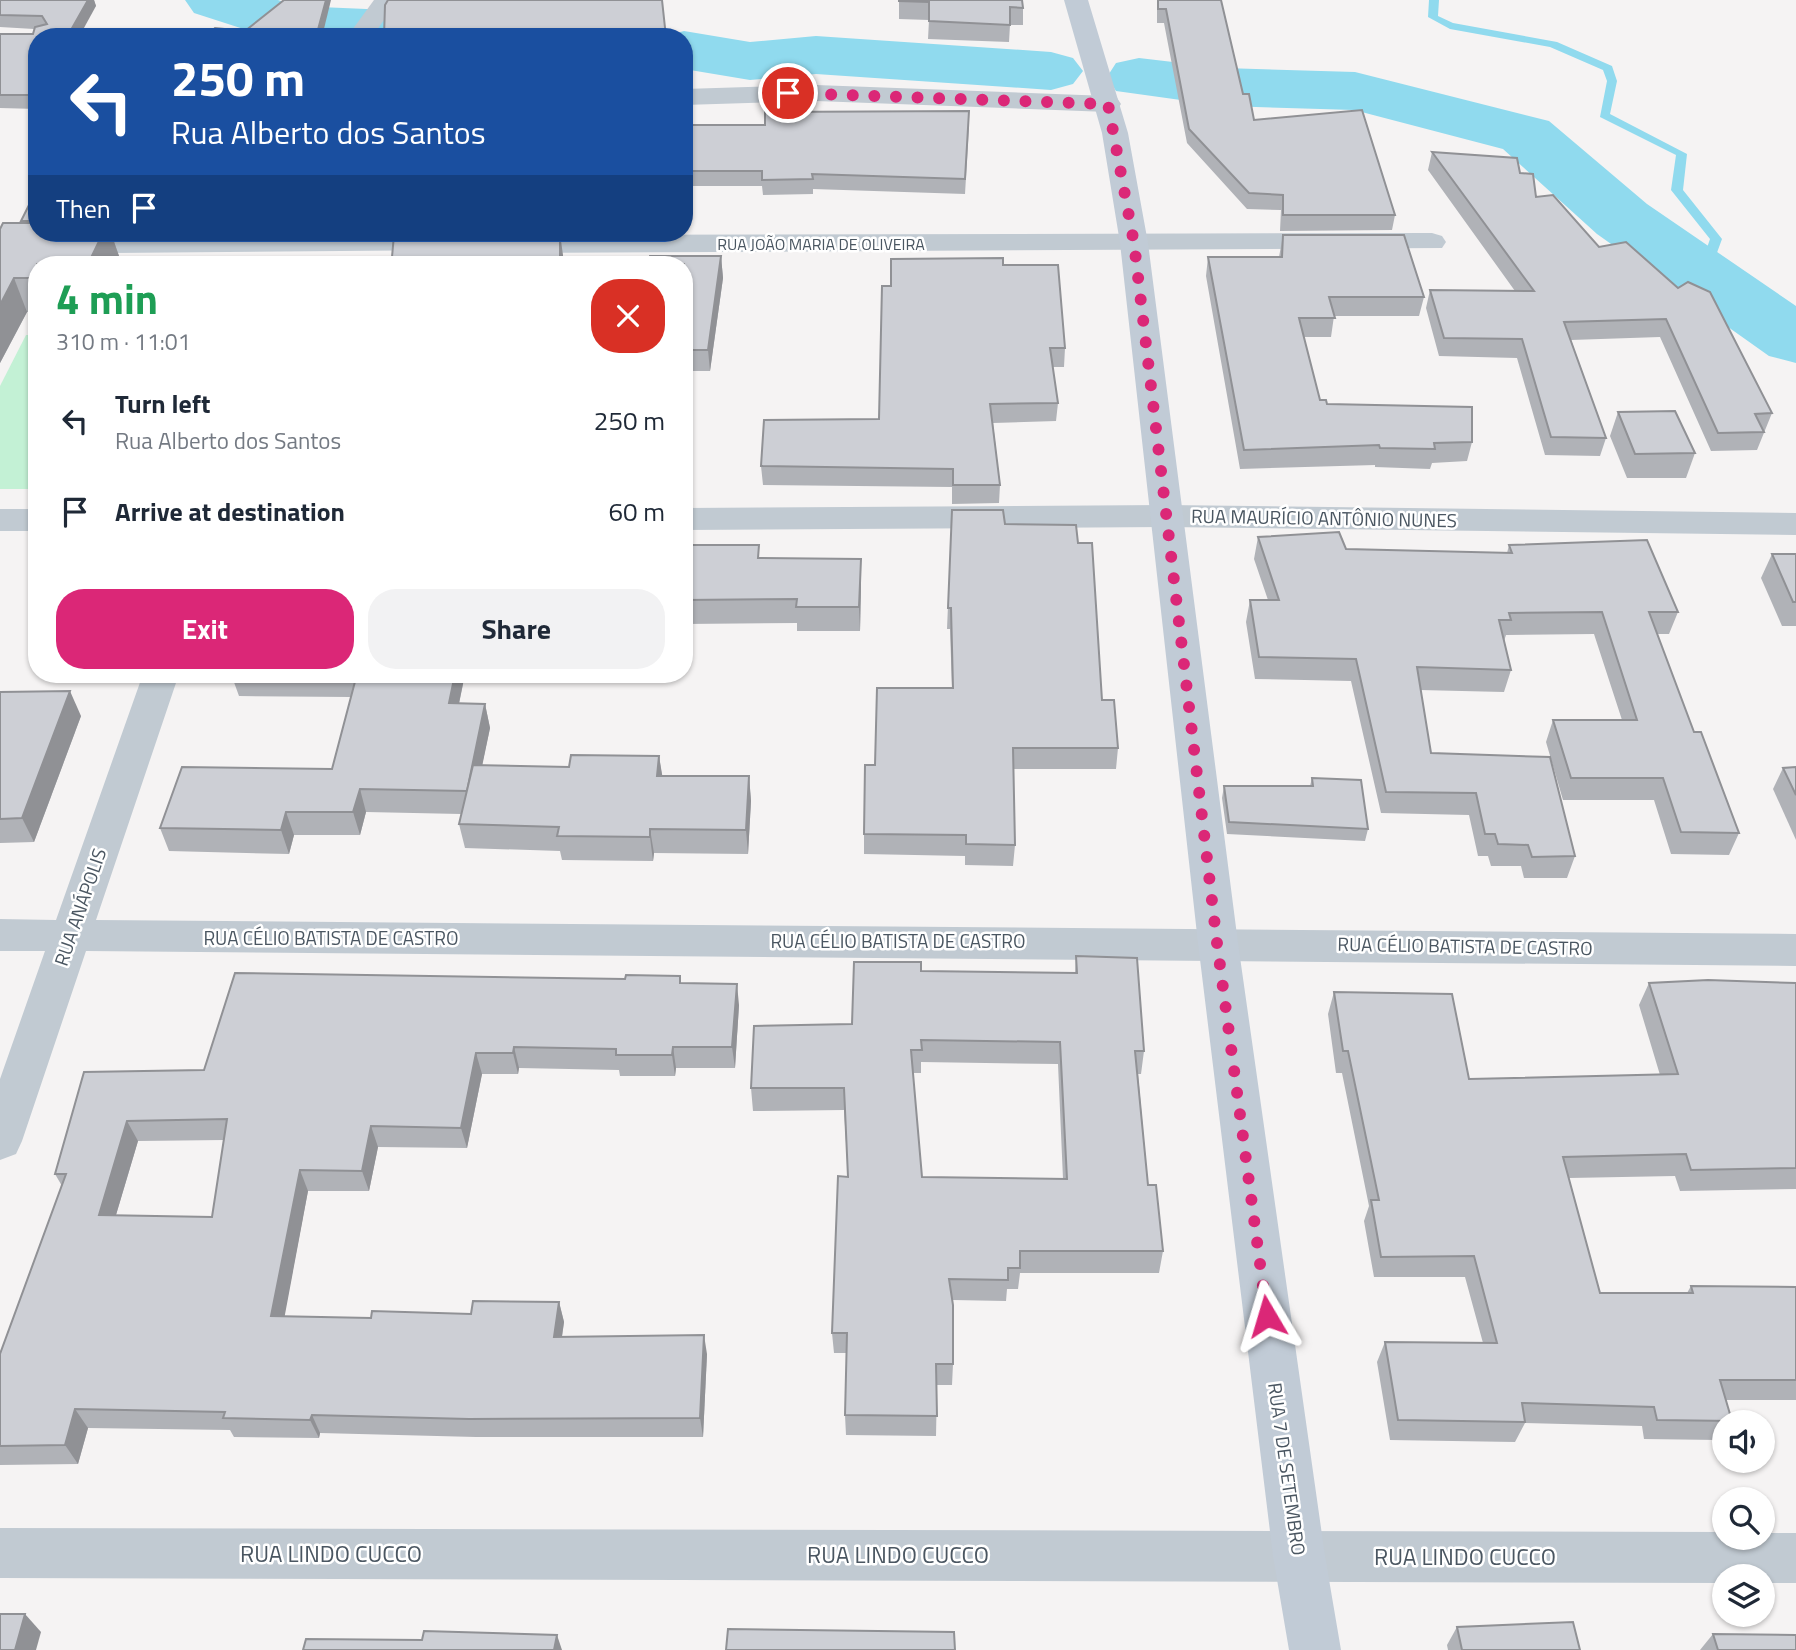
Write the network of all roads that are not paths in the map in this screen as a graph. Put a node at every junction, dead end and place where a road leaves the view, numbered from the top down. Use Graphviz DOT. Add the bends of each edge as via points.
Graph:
graph roads {
  1 [pos="1076,0"];
  2 [pos="380,7"];
  3 [pos="365,28"];
  4 [pos="693,97"];
  5 [pos="1108,104"];
  6 [pos="1432,242"];
  7 [pos="1134,243"];
  8 [pos="0,245"];
  9 [pos="305,247"];
  10 [pos="1166,516"];
  11 [pos="693,519"];
  12 [pos="0,520"];
  13 [pos="28,520"];
  14 [pos="1796,524"];
  15 [pos="158,683"];
  16 [pos="0,935"];
  17 [pos="69,936"];
  18 [pos="1217,943"];
  19 [pos="1796,950"];
  20 [pos="0,1141"];
  21 [pos="0,1553"];
  22 [pos="1299,1556"];
  23 [pos="1796,1558"];
  24 [pos="1315,1650"];
  1 -- 5 [label="street, RUA 7 DE SETEMBRO"];
  2 -- 3 [label="street"];
  4 -- 5 [label="street" via="816,93"];
  5 -- 7 [label="street, RUA 7 DE SETEMBRO"];
  6 -- 7 [label="street, RUA JOÃO MARIA DE OLIVEIRA"];
  7 -- 9 [label="street, RUA JOÃO MARIA DE OLIVEIRA"];
  7 -- 10 [label="street, RUA 7 DE SETEMBRO"];
  8 -- 9 [label="street, RUA JOÃO MARIA DE OLIVEIRA"];
  10 -- 11 [label="street, RUA MAURÍCIO ANTÔNIO NUNES"];
  10 -- 14 [label="street, RUA MAURÍCIO ANTÔNIO NUNES"];
  10 -- 18 [label="street, RUA 7 DE SETEMBRO"];
  12 -- 13 [label="street"];
  15 -- 17 [label="street, RUA ANÁPOLIS"];
  16 -- 17 [label="street, RUA CÉLIO BATISTA DE CASTRO"];
  17 -- 18 [label="street, RUA CÉLIO BATISTA DE CASTRO"];
  17 -- 20 [label="street, RUA ANÁPOLIS"];
  18 -- 19 [label="street, RUA CÉLIO BATISTA DE CASTRO"];
  18 -- 22 [label="street, RUA 7 DE SETEMBRO"];
  21 -- 22 [label="street, RUA LINDO CUCCO"];
  22 -- 23 [label="street, RUA LINDO CUCCO"];
  22 -- 24 [label="street, RUA 7 DE SETEMBRO"];
}
